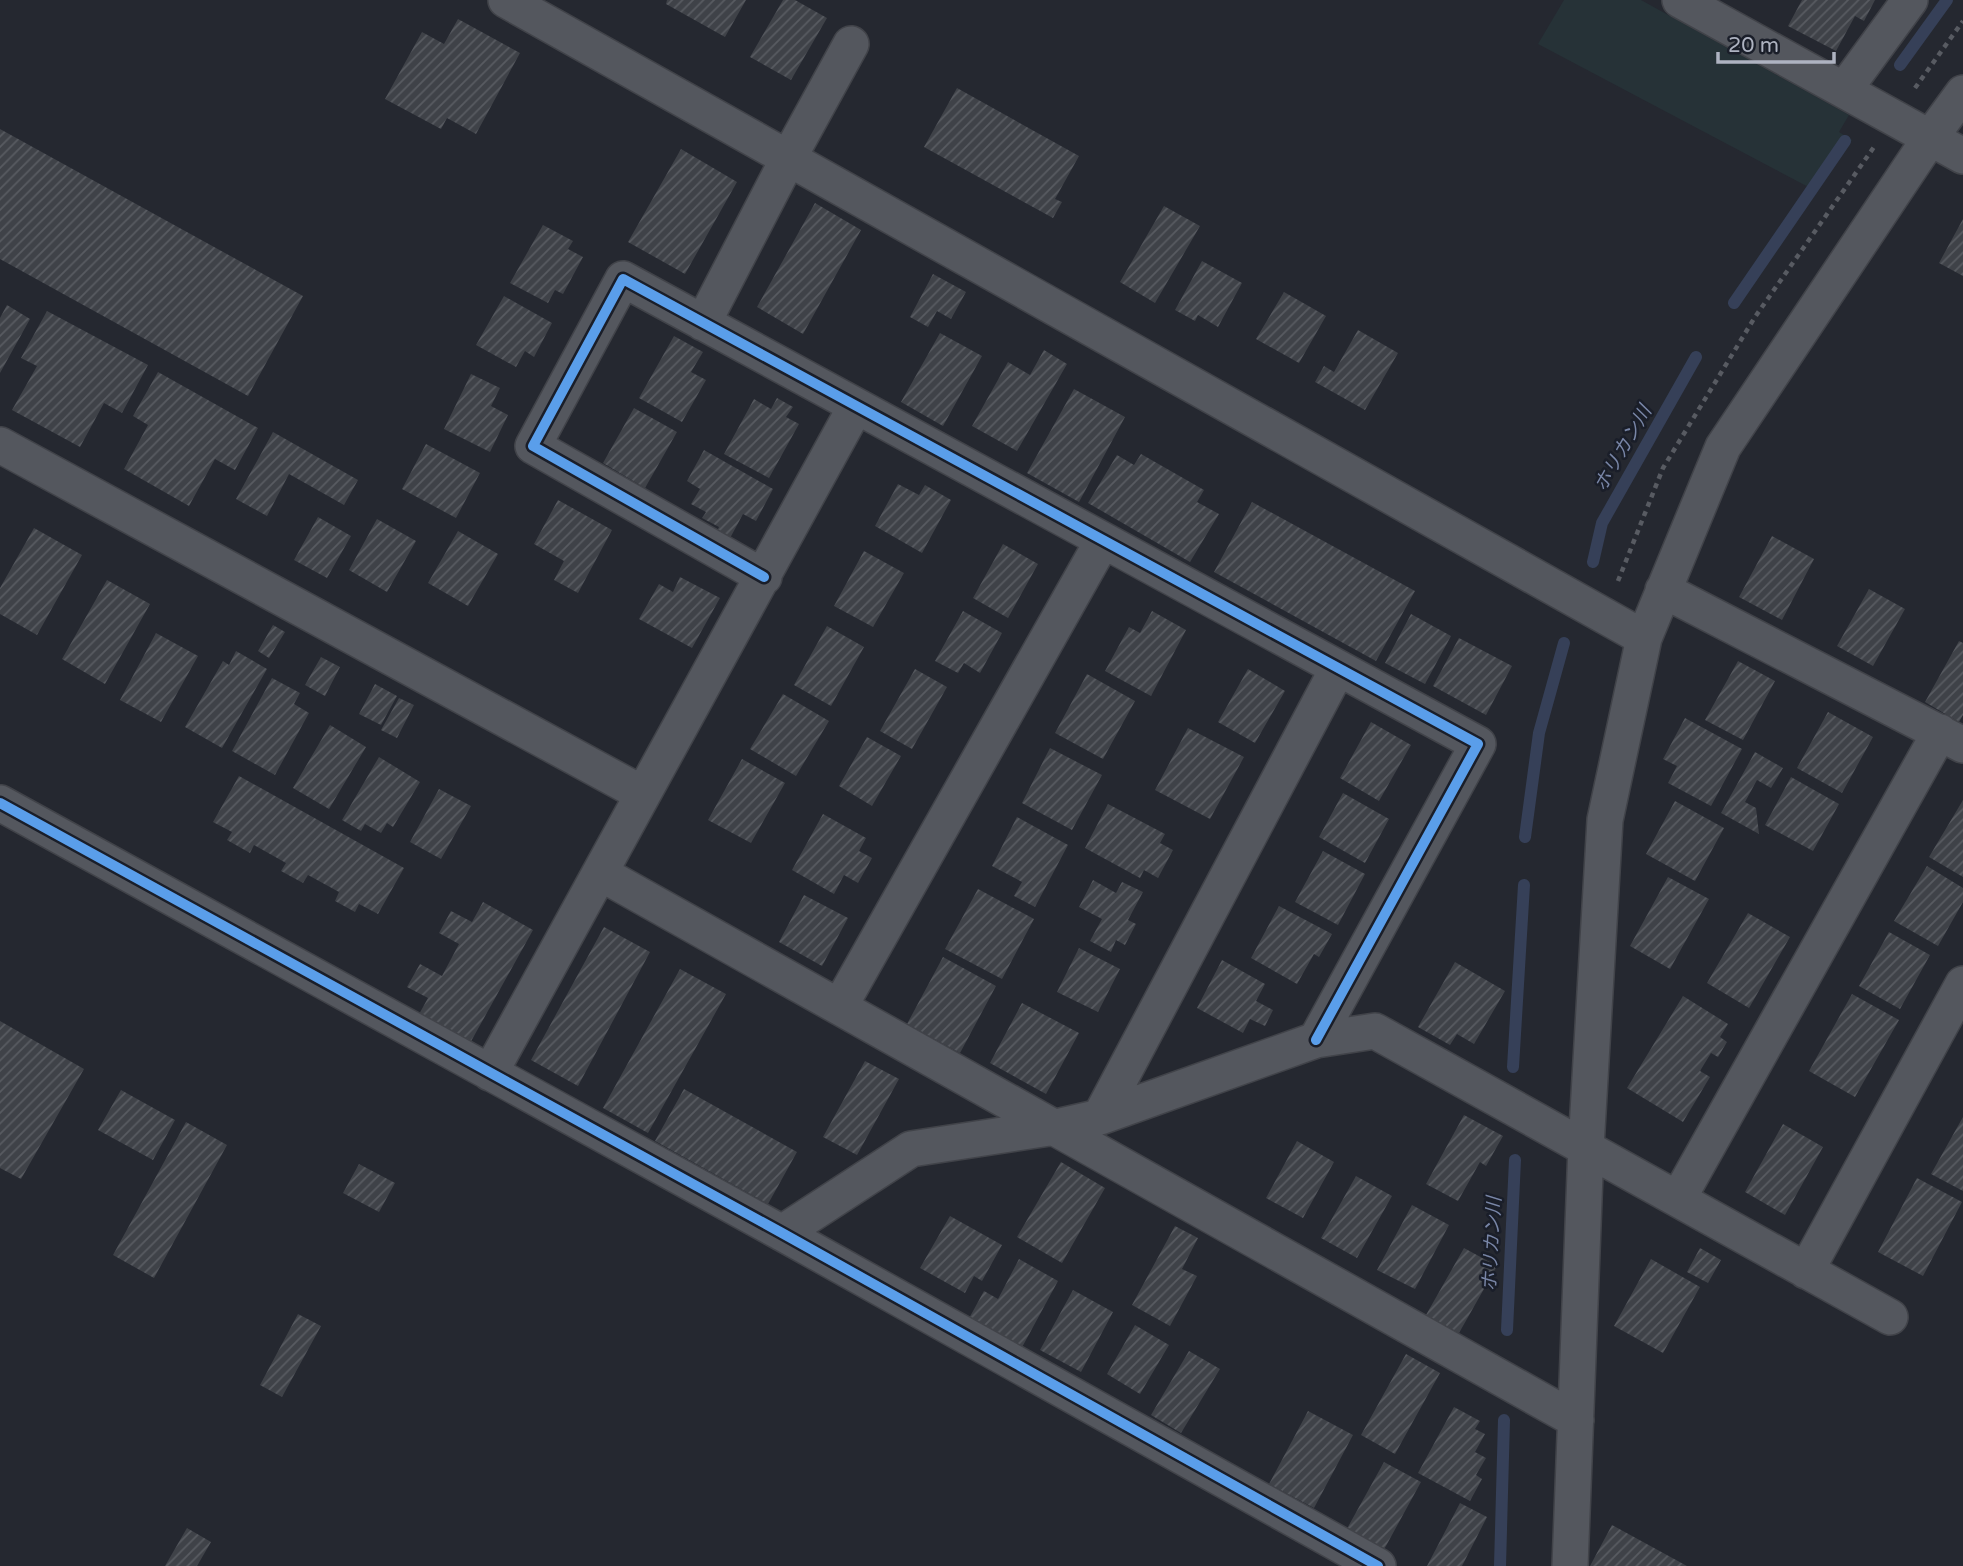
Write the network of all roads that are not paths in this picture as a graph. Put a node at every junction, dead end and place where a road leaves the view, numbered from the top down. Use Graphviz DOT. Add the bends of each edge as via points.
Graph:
graph roads {
  1 [pos="506,0"];
  2 [pos="1680,0"];
  3 [pos="1910,0"];
  4 [pos="851,44"];
  5 [pos="1844,90"];
  6 [pos="1963,93"];
  7 [pos="1930,138"];
  8 [pos="1963,156"];
  9 [pos="789,157"];
  10 [pos="703,323"];
  11 [pos="856,407"];
  12 [pos="0,445"];
  13 [pos="1102,542"];
  14 [pos="764,577"];
  15 [pos="1663,590"];
  16 [pos="1644,638"];
  17 [pos="1338,668"];
  18 [pos="1952,739"];
  19 [pos="643,794"];
  20 [pos="0,803"];
  21 [pos="601,874"];
  22 [pos="1963,984"];
  23 [pos="840,1006"];
  24 [pos="1316,1040"];
  25 [pos="490,1073"];
  26 [pos="1100,1117"];
  27 [pos="1056,1127"];
  28 [pos="1586,1147"];
  29 [pos="1678,1199"];
  30 [pos="782,1233"];
  31 [pos="1805,1271"];
  32 [pos="1890,1317"];
  33 [pos="1576,1420"];
  34 [pos="1378,1566"];
  35 [pos="1570,1566"];
  1 -- 9 [label="street"];
  2 -- 5 [label="street"];
  3 -- 5 [label="street"];
  4 -- 9 [label="street"];
  5 -- 7 [label="street"];
  6 -- 7 [label="street"];
  7 -- 8 [label="street"];
  7 -- 15 [label="street" via="1723,447"];
  9 -- 10 [label="street"];
  9 -- 16 [label="street"];
  10 -- 11 [label="street"];
  10 -- 14 [label="street" via="623,279 533,446"];
  11 -- 13 [label="street"];
  11 -- 14 [label="street"];
  12 -- 19 [label="street"];
  13 -- 17 [label="street"];
  13 -- 23 [label="street"];
  14 -- 19 [label="street"];
  15 -- 16 [label="street"];
  15 -- 18 [label="street"];
  16 -- 28 [label="street" via="1605,820"];
  17 -- 24 [label="street" via="1478,744"];
  17 -- 26 [label="street"];
  18 -- 29 [label="street"];
  19 -- 21 [label="street"];
  20 -- 25 [label="street"];
  21 -- 23 [label="street"];
  21 -- 25 [label="street"];
  22 -- 31 [label="street"];
  23 -- 27 [label="street"];
  24 -- 26 [label="street"];
  24 -- 28 [label="street" via="1375,1031"];
  25 -- 30 [label="street"];
  26 -- 27 [label="street"];
  27 -- 30 [label="street" via="911,1149"];
  27 -- 33 [label="street"];
  28 -- 29 [label="street"];
  28 -- 33 [label="street"];
  29 -- 31 [label="street"];
  30 -- 34 [label="street"];
  31 -- 32 [label="street"];
  33 -- 35 [label="street"];
}
